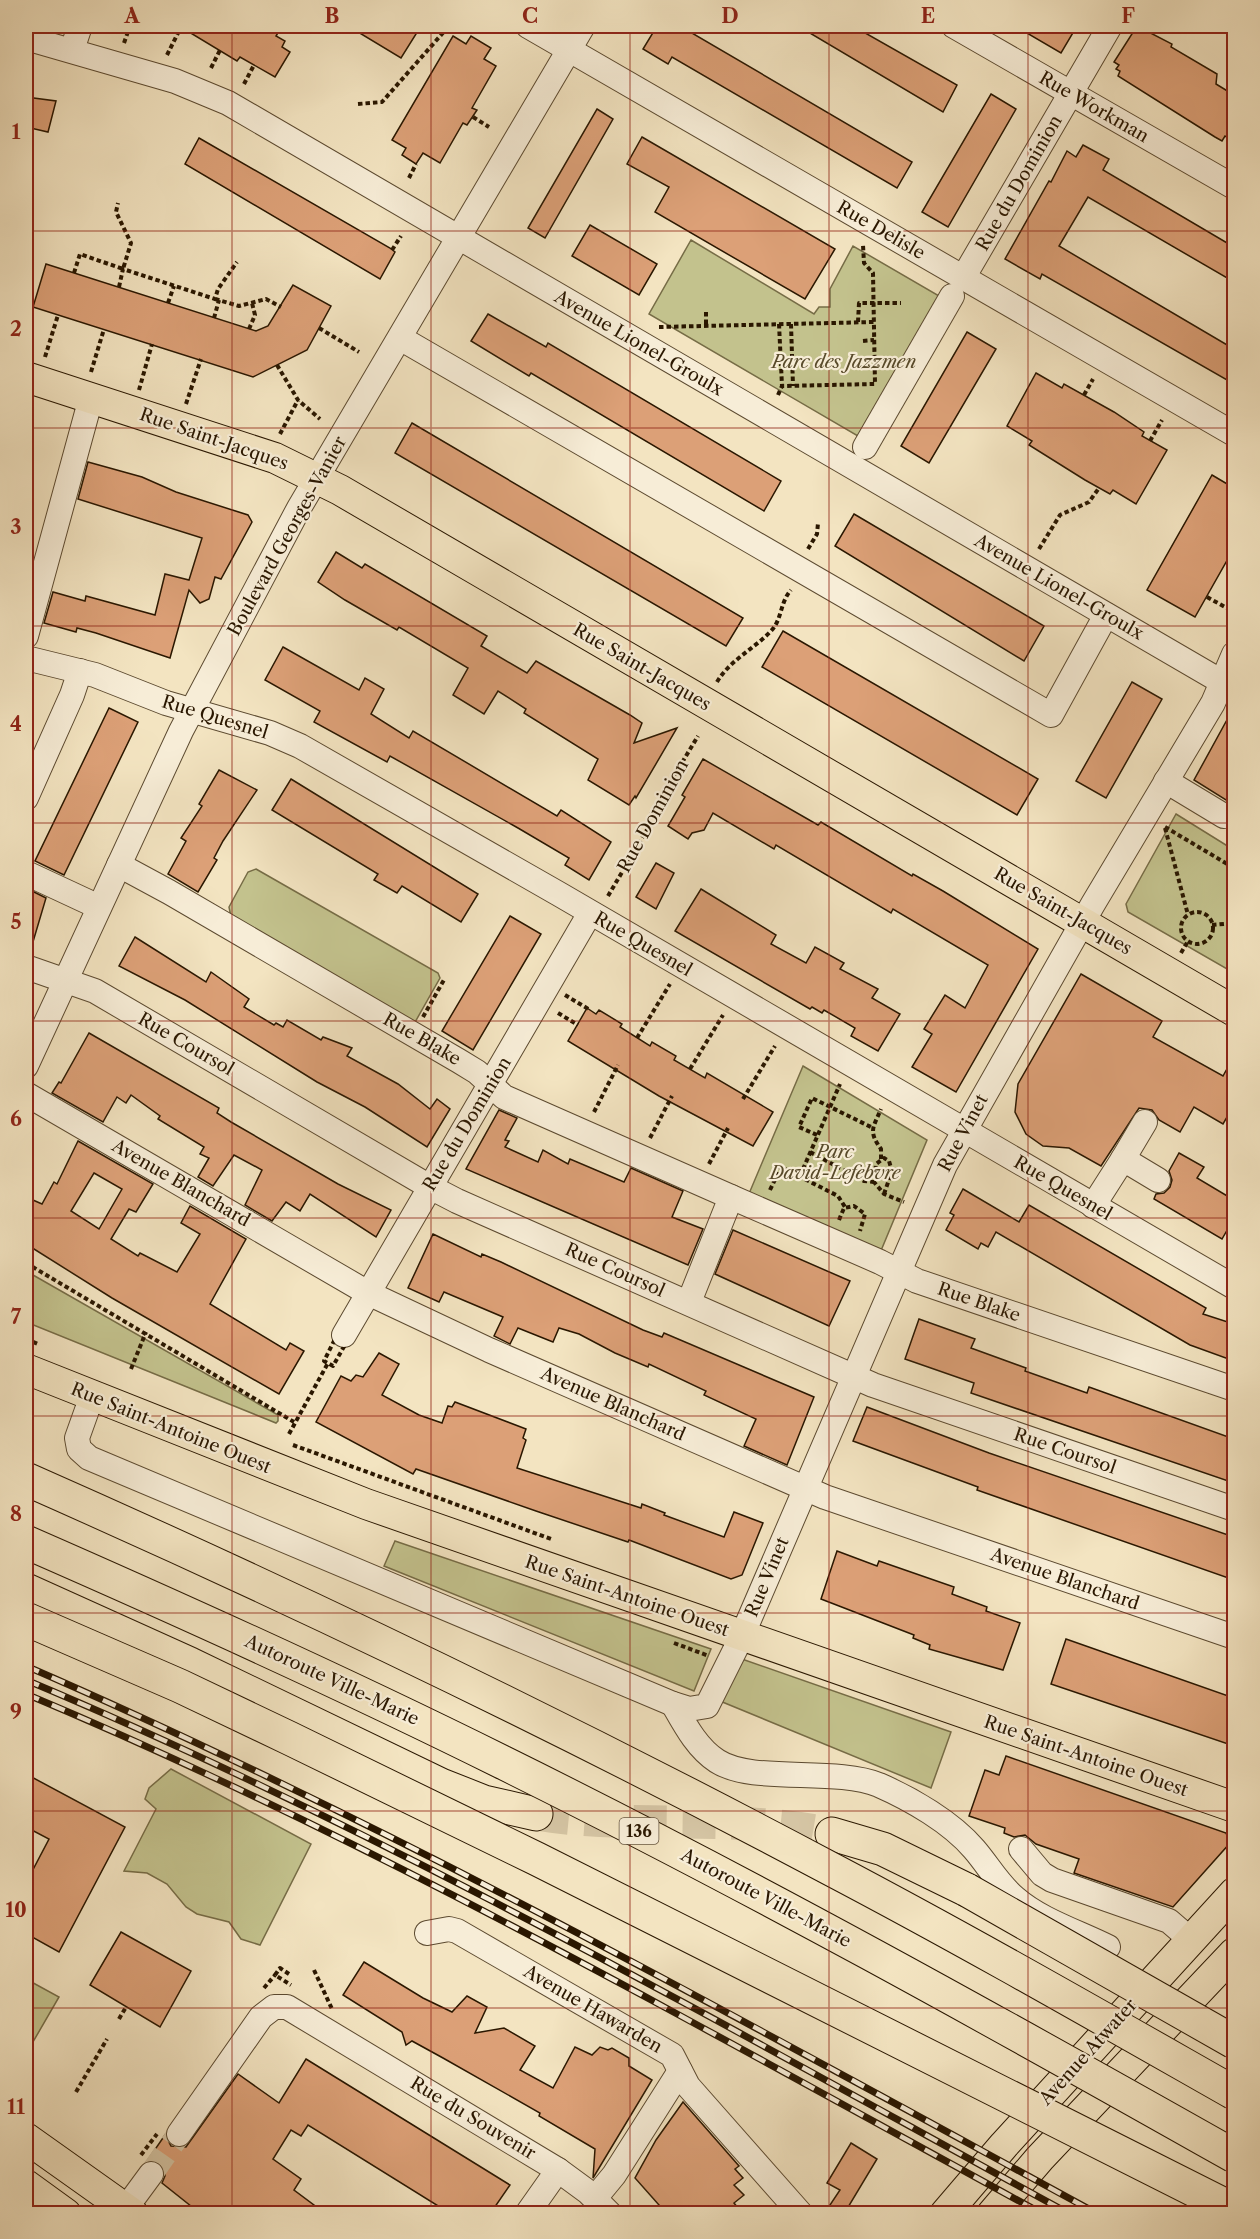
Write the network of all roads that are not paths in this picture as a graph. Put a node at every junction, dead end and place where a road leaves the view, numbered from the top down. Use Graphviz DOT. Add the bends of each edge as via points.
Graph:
graph roads {
  1 [pos="80,26"];
  2 [pos="528,26"];
  3 [pos="583,26"];
  4 [pos="954,26"];
  5 [pos="1110,26"];
  6 [pos="26,38"];
  7 [pos="72,50"];
  8 [pos="569,50"];
  9 [pos="1072,93"];
  10 [pos="1234,188"];
  11 [pos="458,237"];
  12 [pos="958,287"];
  13 [pos="400,338"];
  14 [pos="35,368"];
  15 [pos="91,386"];
  16 [pos="1234,434"];
  17 [pos="865,447"];
  18 [pos="317,478"];
  19 [pos="1106,615"];
  20 [pos="26,636"];
  21 [pos="1234,654"];
  22 [pos="26,658"];
  23 [pos="80,671"];
  24 [pos="1228,685"];
  25 [pos="192,710"];
  26 [pos="1166,781"];
  27 [pos="26,798"];
  28 [pos="1224,816"];
  29 [pos="119,865"];
  30 [pos="26,873"];
  31 [pos="99,907"];
  32 [pos="590,912"];
  33 [pos="1083,922"];
  34 [pos="26,967"];
  35 [pos="65,980"];
  36 [pos="1234,1011"];
  37 [pos="26,1066"];
  38 [pos="491,1085"];
  39 [pos="26,1094"];
  40 [pos="1145,1122"];
  41 [pos="964,1130"];
  42 [pos="1123,1159"];
  43 [pos="1158,1180"];
  44 [pos="430,1188"];
  45 [pos="731,1197"];
  46 [pos="1094,1206"];
  47 [pos="897,1271"];
  48 [pos="1234,1287"];
  49 [pos="368,1293"];
  50 [pos="689,1302"];
  51 [pos="344,1335"];
  52 [pos="26,1369"];
  53 [pos="853,1376"];
  54 [pos="1234,1389"];
  55 [pos="92,1396"];
  56 [pos="26,1479"];
  57 [pos="805,1488"];
  58 [pos="1234,1509"];
  59 [pos="26,1542"];
  60 [pos="26,1590"];
  61 [pos="26,1619"];
  62 [pos="742,1636"];
  63 [pos="1234,1637"];
  64 [pos="673,1704"];
  65 [pos="1234,1807"];
  66 [pos="536,1814"];
  67 [pos="832,1834"];
  68 [pos="1021,1849"];
  69 [pos="1234,1893"];
  70 [pos="427,1933"];
  71 [pos="1191,1940"];
  72 [pos="1108,1947"];
  73 [pos="1234,1953"];
  74 [pos="1234,2042"];
  75 [pos="680,2071"];
  76 [pos="1234,2093"];
  77 [pos="179,2134"];
  78 [pos="27,2144"];
  79 [pos="1234,2156"];
  80 [pos="558,2170"];
  81 [pos="151,2174"];
  82 [pos="26,2185"];
  83 [pos="602,2206"];
  84 [pos="1234,2210"];
  85 [pos="129,2211"];
  86 [pos="66,2214"];
  87 [pos="527,2214"];
  88 [pos="801,2214"];
  89 [pos="945,2214"];
  90 [pos="992,2214"];
  1 -- 7 [label="street"];
  2 -- 8 [label="street, Rue Delisle"];
  3 -- 8 [label="street, Boulevard Georges-Vanier"];
  4 -- 9 [label="street, Rue Workman"];
  5 -- 9 [label="street, Rue du Dominion"];
  6 -- 7 [label="street, Avenue Lionel-Groulx"];
  7 -- 11 [label="street, Avenue Lionel-Groulx" via="214,96"];
  8 -- 11 [label="street, Boulevard Georges-Vanier"];
  8 -- 12 [label="street, Rue Delisle"];
  9 -- 10 [label="street, Rue Workman"];
  9 -- 12 [label="street, Rue du Dominion"];
  11 -- 13 [label="street, Boulevard Georges-Vanier"];
  11 -- 19 [label="street, Avenue Lionel-Groulx"];
  12 -- 16 [label="street, Rue Delisle"];
  12 -- 17 [label="street"];
  13 -- 18 [label="street, Boulevard Georges-Vanier"];
  13 -- 19 [label="street" via="1051,715"];
  14 -- 15 [label="main road, Rue Saint-Jacques"];
  15 -- 18 [label="main road, Rue Saint-Jacques"];
  15 -- 20 [label="street"];
  18 -- 25 [label="street, Boulevard Georges-Vanier"];
  18 -- 33 [label="main road, Rue Saint-Jacques"];
  19 -- 24 [label="street, Avenue Lionel-Groulx"];
  21 -- 24 [label="street, Rue Vinet"];
  22 -- 23 [label="street, Rue Quesnel"];
  23 -- 25 [label="street, Rue Quesnel"];
  23 -- 27 [label="street"];
  24 -- 26 [label="street, Rue Vinet" via="1212,703"];
  25 -- 29 [label="street, Boulevard Georges-Vanier"];
  25 -- 32 [label="street, Rue Quesnel" via="300,746"];
  26 -- 28 [label="street"];
  26 -- 33 [label="street, Rue Vinet"];
  29 -- 31 [label="street, Boulevard Georges-Vanier"];
  29 -- 38 [label="street, Rue Blake" via="459,1061"];
  30 -- 31 [label="street"];
  31 -- 35 [label="street, Boulevard Georges-Vanier"];
  32 -- 38 [label="street, Rue du Dominion"];
  32 -- 41 [label="street, Rue Quesnel"];
  33 -- 36 [label="main road, Rue Saint-Jacques"];
  33 -- 41 [label="street, Rue Vinet"];
  34 -- 35 [label="street, Rue Coursol"];
  35 -- 37 [label="street, Boulevard Georges-Vanier"];
  35 -- 44 [label="street, Rue Coursol" via="95,991"];
  38 -- 44 [label="street, Rue du Dominion"];
  38 -- 45 [label="street, Rue Blake" via="504,1097"];
  39 -- 49 [label="street, Avenue Blanchard"];
  40 -- 42 [label="street"];
  41 -- 46 [label="street, Rue Quesnel"];
  41 -- 47 [label="street, Rue Vinet"];
  42 -- 43 [label="street"];
  42 -- 46 [label="street"];
  44 -- 49 [label="street, Rue du Dominion"];
  44 -- 50 [label="street, Rue Coursol"];
  45 -- 47 [label="street, Rue Blake" via="805,1241"];
  45 -- 50 [label="street"];
  46 -- 48 [label="street, Rue Quesnel"];
  47 -- 53 [label="street, Rue Vinet"];
  47 -- 54 [label="street, Rue Blake" via="924,1284"];
  49 -- 51 [label="street, Rue du Dominion"];
  49 -- 57 [label="street, Avenue Blanchard"];
  50 -- 53 [label="street, Rue Coursol"];
  52 -- 55 [label="main road, Rue Saint-Antoine Ouest"];
  53 -- 57 [label="street, Rue Vinet"];
  53 -- 58 [label="street, Rue Coursol"];
  55 -- 62 [label="main road, Rue Saint-Antoine Ouest" via="366,1504"];
  55 -- 64 [label="street" via="77,1438 79,1449 89,1458"];
  56 -- 76 [label="highway, bridge" via="328,1616 655,1777 945,1930"];
  57 -- 62 [label="street, Rue Vinet"];
  57 -- 63 [label="street, Avenue Blanchard"];
  59 -- 79 [label="highway, Autoroute Ville-Marie / 136, bridge" via="250,1641 650,1837 918,1979"];
  60 -- 66 [label="highway" via="441,1785 484,1802"];
  61 -- 84 [label="highway, bridge" via="180,1686 537,1859"];
  62 -- 64 [label="street, Rue Vinet" via="707,1706 689,1709"];
  62 -- 65 [label="main road, Rue Saint-Antoine Ouest"];
  64 -- 72 [label="street" via="690,1733 718,1762 738,1770 844,1777 878,1785 913,1804 966,1839 1014,1898"];
  67 -- 74 [label="highway, bridge" via="883,1848 967,1890"];
  68 -- 71 [label="street" via="1052,1880 1168,1920"];
  69 -- 71 [label="main road, Avenue Atwater"];
  70 -- 75 [label="street, Avenue Hawarden" via="457,1931 672,2055"];
  71 -- 89 [label="main road, Avenue Atwater"];
  73 -- 90 [label="main road, Avenue Atwater"];
  75 -- 83 [label="street" via="614,2175"];
  75 -- 88 [label="street, Avenue Hawarden" via="688,2086"];
  77 -- 80 [label="street, Rue du Souvenir" via="265,2012 287,2007 331,2020"];
  78 -- 85 [label="main road"];
  80 -- 83 [label="street, Rue du Souvenir"];
  80 -- 87 [label="street"];
  81 -- 85 [label="street"];
  82 -- 86 [label="main road"];
}
